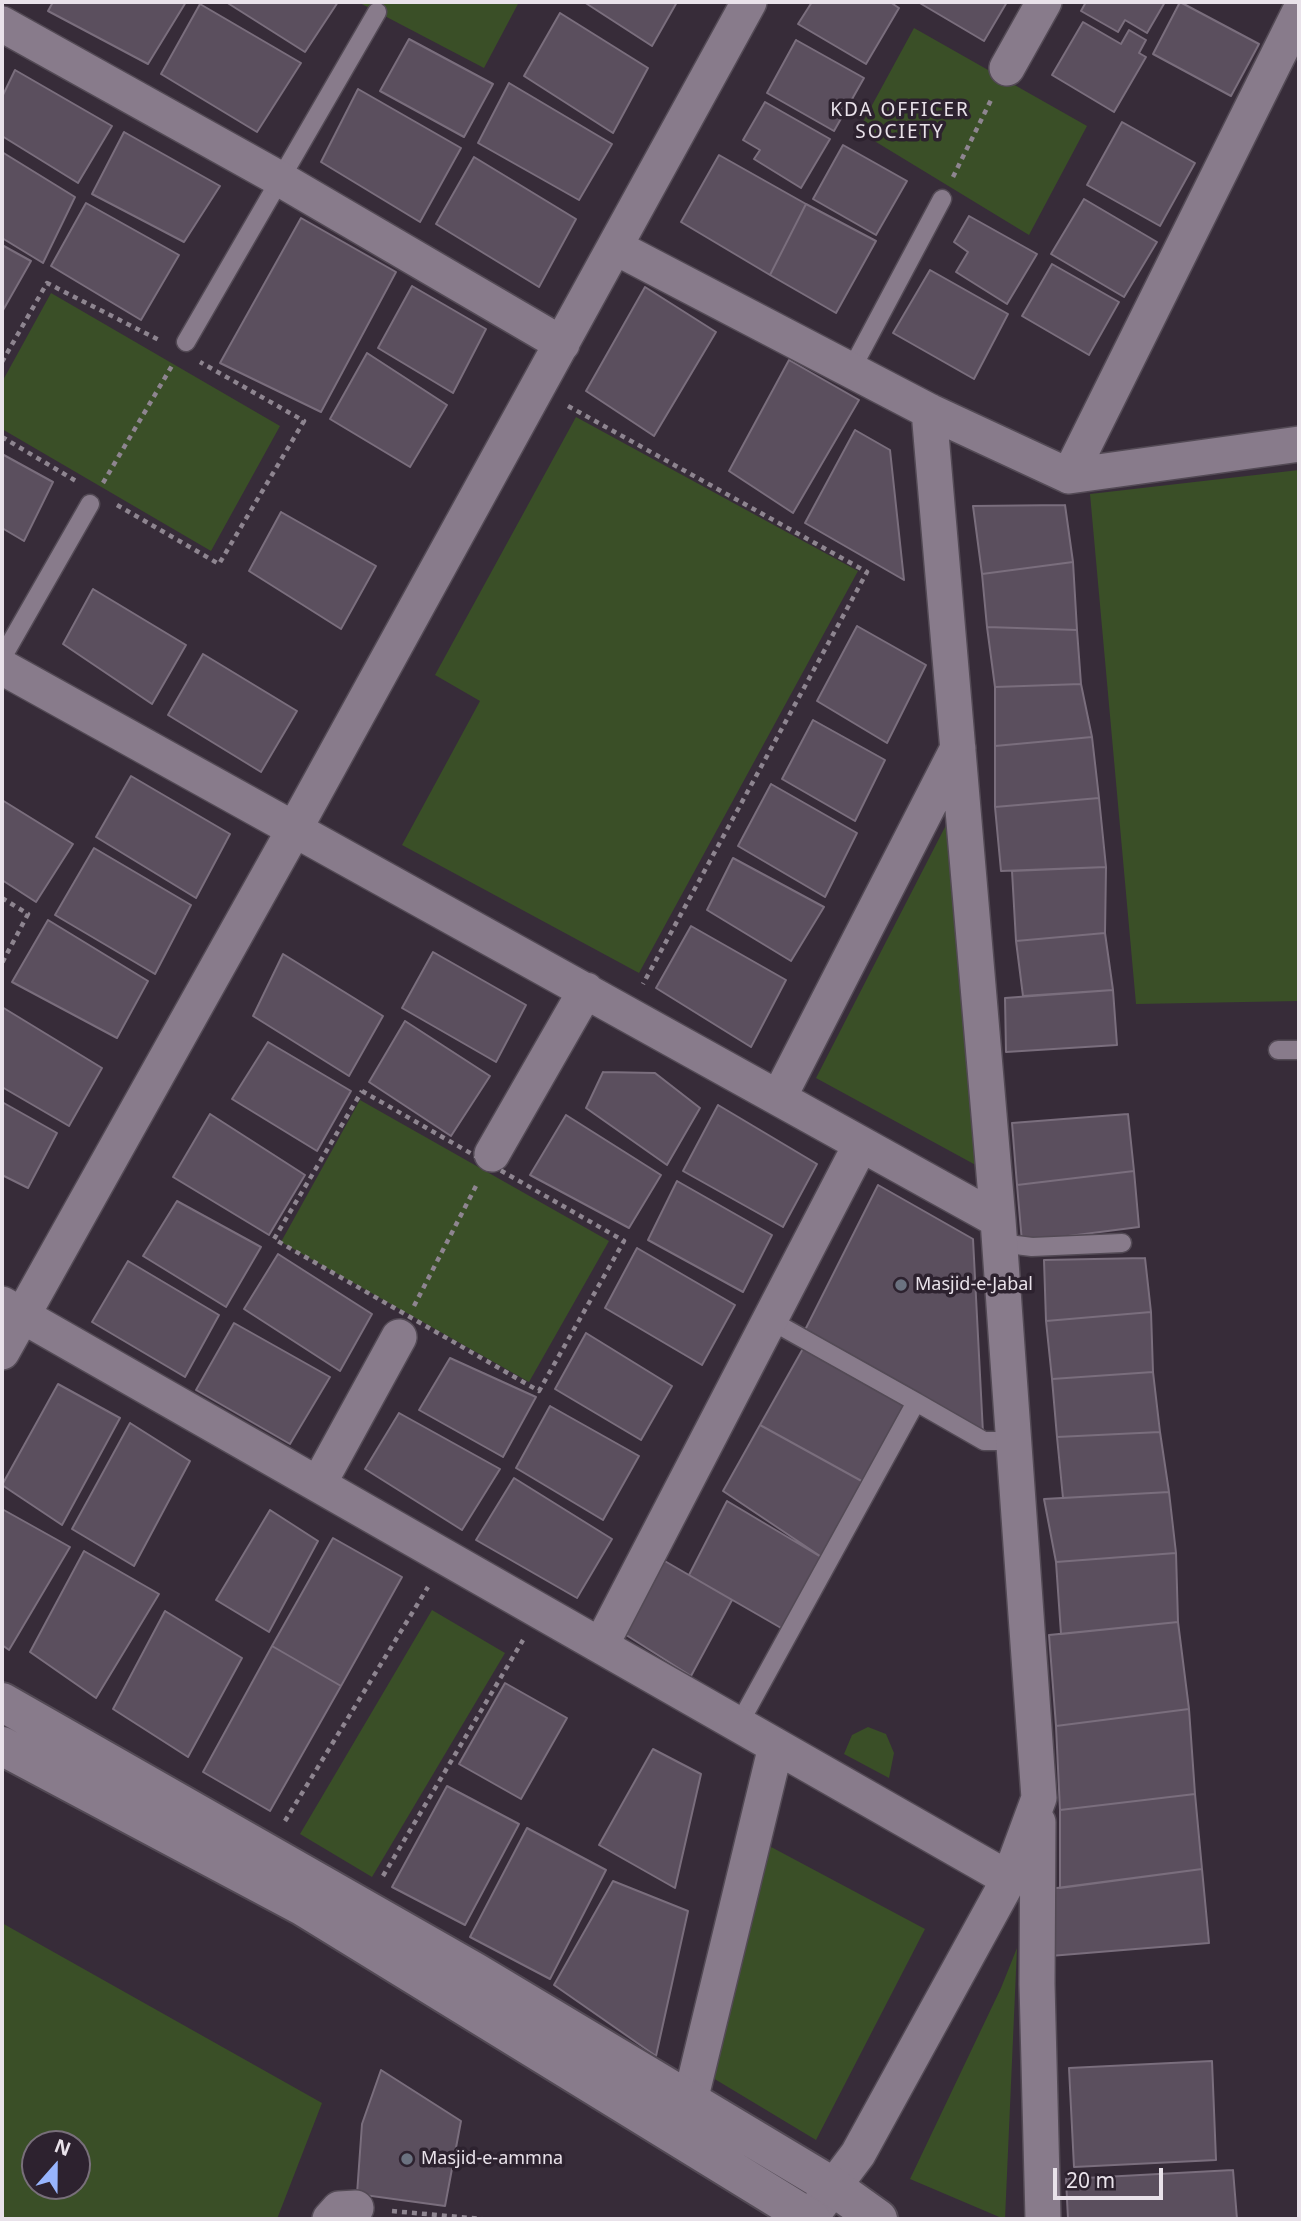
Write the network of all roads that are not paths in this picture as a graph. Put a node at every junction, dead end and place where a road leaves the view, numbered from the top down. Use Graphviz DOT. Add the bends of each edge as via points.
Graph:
graph roads {
  1 [pos="8,2"];
  2 [pos="749,2"];
  3 [pos="1044,2"];
  4 [pos="377,12"];
  5 [pos="2,13"];
  6 [pos="1299,13"];
  7 [pos="2,24"];
  8 [pos="1007,68"];
  9 [pos="280,179"];
  10 [pos="942,199"];
  11 [pos="615,247"];
  12 [pos="562,344"];
  13 [pos="183,346"];
  14 [pos="851,370"];
  15 [pos="929,411"];
  16 [pos="1299,444"];
  17 [pos="1069,476"];
  18 [pos="94,499"];
  19 [pos="2,658"];
  20 [pos="2,667"];
  21 [pos="958,748"];
  22 [pos="295,828"];
  23 [pos="586,990"];
  24 [pos="1299,1050"];
  25 [pos="1278,1051"];
  26 [pos="779,1097"];
  27 [pos="860,1146"];
  28 [pos="490,1159"];
  29 [pos="999,1231"];
  30 [pos="1122,1243"];
  31 [pos="12,1310"];
  32 [pos="770,1320"];
  33 [pos="404,1327"];
  34 [pos="2,1352"];
  35 [pos="916,1402"];
  36 [pos="1013,1441"];
  37 [pos="319,1483"];
  38 [pos="601,1646"];
  39 [pos="2,1703"];
  40 [pos="739,1724"];
  41 [pos="2,1746"];
  42 [pos="776,1746"];
  43 [pos="1039,1798"];
  44 [pos="1009,1879"];
  45 [pos="311,1894"];
  46 [pos="690,2101"];
  47 [pos="832,2186"];
  48 [pos="811,2219"];
  49 [pos="878,2219"];
  50 [pos="1043,2219"];
  1 -- 5 [label="street"];
  2 -- 11 [label="street"];
  3 -- 8 [label="street"];
  4 -- 9 [label="lane"];
  6 -- 17 [label="street"];
  7 -- 9 [label="street"];
  9 -- 12 [label="street"];
  9 -- 13 [label="lane"];
  10 -- 14 [label="lane"];
  11 -- 12 [label="street"];
  11 -- 14 [label="street"];
  12 -- 22 [label="street"];
  14 -- 15 [label="street"];
  15 -- 17 [label="street"];
  15 -- 21 [label="street"];
  16 -- 17 [label="street"];
  18 -- 19 [label="lane"];
  20 -- 22 [label="street"];
  21 -- 26 [label="street"];
  21 -- 29 [label="street"];
  22 -- 23 [label="street"];
  22 -- 31 [label="street"];
  23 -- 26 [label="street"];
  23 -- 28 [label="street"];
  24 -- 25 [label="lane"];
  26 -- 27 [label="street"];
  27 -- 29 [label="street"];
  27 -- 32 [label="street"];
  29 -- 30 [label="lane" via="1032,1247"];
  29 -- 36 [label="street"];
  31 -- 34 [label="street"];
  31 -- 37 [label="street"];
  32 -- 35 [label="lane"];
  32 -- 38 [label="street"];
  33 -- 37 [label="street"];
  35 -- 36 [label="lane" via="984,1441"];
  35 -- 40 [label="lane"];
  36 -- 43 [label="street"];
  37 -- 38 [label="street"];
  38 -- 40 [label="street"];
  39 -- 45 [label="street" via="266,1852"];
  40 -- 42 [label="street"];
  41 -- 45 [label="street"];
  42 -- 44 [label="street"];
  42 -- 46 [label="street"];
  43 -- 44 [label="street"];
  43 -- 50 [label="street" via="1037,1984"];
  44 -- 47 [label="street" via="858,2154"];
  45 -- 46 [label="street" via="364,1906"];
  45 -- 48 [label="street"];
  46 -- 47 [label="street"];
  47 -- 48 [label="street"];
  47 -- 49 [label="street"];
}
